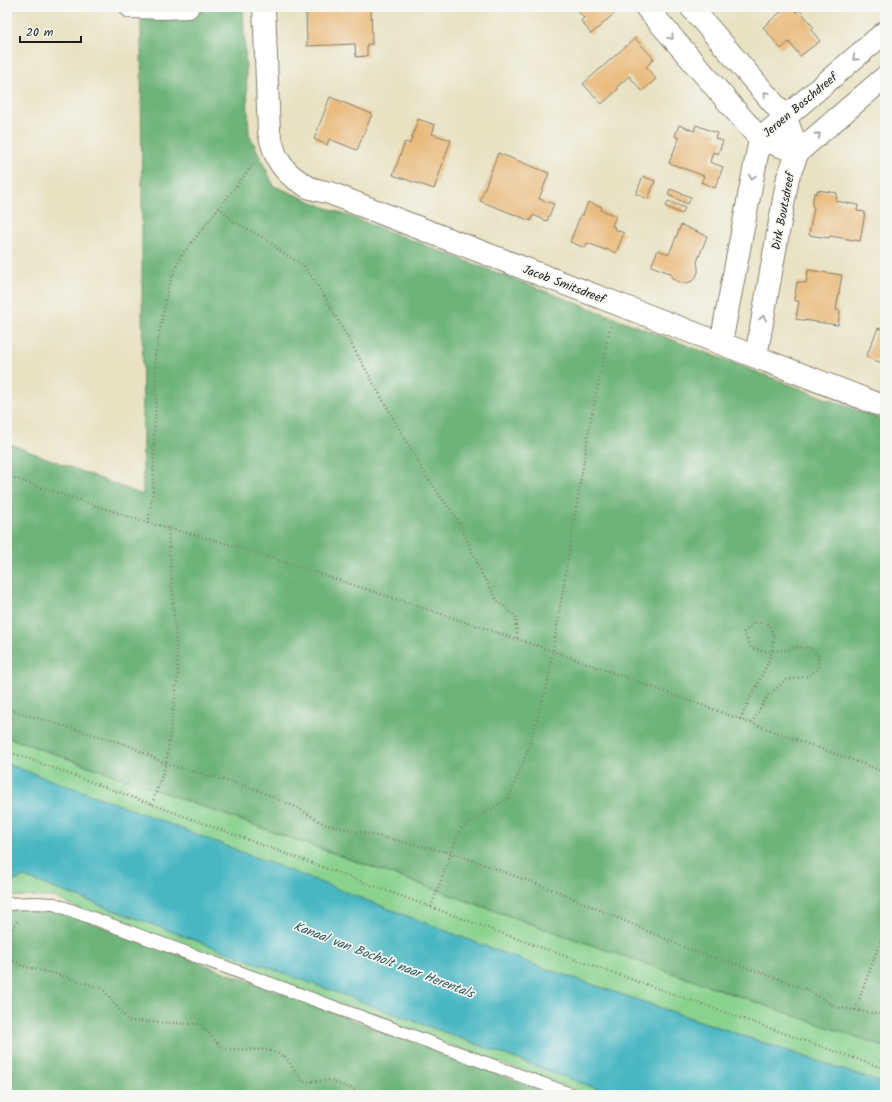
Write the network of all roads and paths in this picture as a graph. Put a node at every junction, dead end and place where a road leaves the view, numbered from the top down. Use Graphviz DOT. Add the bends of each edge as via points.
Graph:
graph roads {
  1 [pos="131,7"];
  2 [pos="188,7"];
  3 [pos="264,7"];
  4 [pos="646,7"];
  5 [pos="691,7"];
  6 [pos="885,32"];
  7 [pos="885,77"];
  8 [pos="786,118"];
  9 [pos="271,139"];
  10 [pos="760,139"];
  11 [pos="798,152"];
  12 [pos="219,207"];
  13 [pos="616,303"];
  14 [pos="721,343"];
  15 [pos="756,356"];
  16 [pos="885,407"];
  17 [pos="7,476"];
  18 [pos="148,523"];
  19 [pos="168,527"];
  20 [pos="517,639"];
  21 [pos="553,651"];
  22 [pos="772,651"];
  23 [pos="7,708"];
  24 [pos="740,719"];
  25 [pos="752,723"];
  26 [pos="7,751"];
  27 [pos="166,764"];
  28 [pos="885,772"];
  29 [pos="152,804"];
  30 [pos="452,853"];
  31 [pos="7,904"];
  32 [pos="431,907"];
  33 [pos="885,929"];
  34 [pos="7,956"];
  35 [pos="855,1010"];
  36 [pos="885,1015"];
  37 [pos="885,1069"];
  38 [pos="368,1095"];
  39 [pos="573,1095"];
  1 -- 2 [label="street"];
  3 -- 9 [label="street"];
  4 -- 10 [label="street, one-way"];
  8 -- 5 [label="street, one-way"];
  6 -- 8 [label="street, Jeroen Boschdreef, one-way"];
  11 -- 7 [label="street, one-way"];
  8 -- 10 [label="street, Jeroen Boschdreef"];
  8 -- 11 [label="street"];
  9 -- 12 [label="path"];
  9 -- 13 [label="street, Jacob Smitsdreef" via="284,170 308,186"];
  10 -- 11 [label="street, Jeroen Boschdreef"];
  10 -- 14 [label="street, one-way"];
  15 -- 11 [label="street, Dirk Boutsdreef, one-way" via="788,177"];
  12 -- 18 [label="path" via="181,256 168,287 155,357 154,492"];
  12 -- 20 [label="path" via="233,221 266,239 304,266 319,287 426,476 458,520 482,574 497,600 516,617"];
  13 -- 14 [label="street, Jacob Smitsdreef"];
  13 -- 21 [label="path" via="589,429"];
  14 -- 15 [label="street, Jacob Smitsdreef"];
  15 -- 16 [label="street, Jacob Smitsdreef"];
  17 -- 18 [label="path"];
  18 -- 19 [label="path"];
  19 -- 20 [label="path" via="232,545"];
  19 -- 27 [label="path" via="178,674"];
  20 -- 21 [label="path"];
  21 -- 24 [label="path"];
  21 -- 30 [label="path" via="528,749 509,798 460,829"];
  22 -- 22 [label="path" via="751,648 744,632 755,622 769,624 774,638"];
  22 -- 24 [label="path"];
  22 -- 25 [label="path" via="797,647 810,648 819,656 818,669 808,676 786,680 768,695"];
  23 -- 27 [label="path" via="128,745"];
  24 -- 25 [label="path"];
  25 -- 28 [label="path"];
  26 -- 29 [label="path"];
  27 -- 29 [label="path"];
  27 -- 30 [label="path" via="253,788 296,807 324,824"];
  29 -- 32 [label="path"];
  30 -- 32 [label="path"];
  30 -- 35 [label="path" via="559,892 693,951 806,989 836,1007"];
  31 -- 39 [label="lane" via="54,904"];
  32 -- 37 [label="path"];
  33 -- 35 [label="path"];
  34 -- 38 [label="path" via="22,966 103,989 128,1021 200,1024 223,1049 268,1050 285,1057 303,1082 329,1080"];
  35 -- 36 [label="path"];
}
